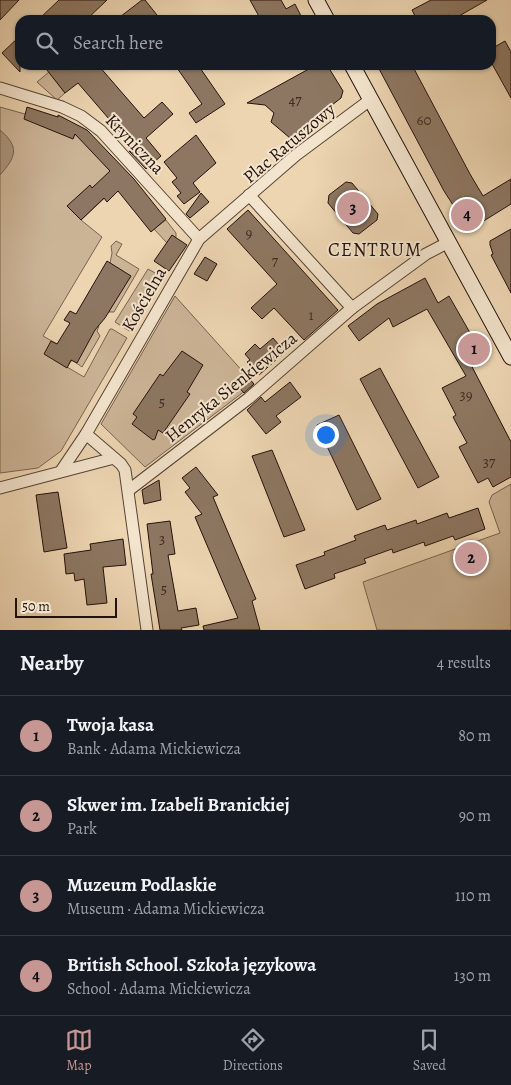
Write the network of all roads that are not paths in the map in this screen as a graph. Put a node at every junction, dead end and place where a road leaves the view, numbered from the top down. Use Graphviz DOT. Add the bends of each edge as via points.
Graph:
graph roads {
  1 [pos="318,0"];
  2 [pos="325,15"];
  3 [pos="355,70"];
  4 [pos="0,88"];
  5 [pos="370,100"];
  6 [pos="248,195"];
  7 [pos="199,239"];
  8 [pos="447,242"];
  9 [pos="352,308"];
  10 [pos="511,357"];
  11 [pos="86,434"];
  12 [pos="114,458"];
  13 [pos="62,471"];
  14 [pos="0,488"];
  15 [pos="129,490"];
  16 [pos="147,630"];
  1 -- 2 [label="main road"];
  3 -- 5 [label="main road"];
  4 -- 7 [label="street, Kryniczna" via="81,116 107,137"];
  5 -- 6 [label="street, Plac Ratuszowy"];
  5 -- 8 [label="main road"];
  6 -- 7 [label="street, Kościelna"];
  6 -- 9 [label="street, Plac Ratuszowy"];
  7 -- 11 [label="street, Kościelna"];
  8 -- 9 [label="street"];
  8 -- 10 [label="main road"];
  9 -- 15 [label="street, Henryka Sienkiewicza" via="249,398"];
  11 -- 12 [label="street"];
  11 -- 13 [label="street, Kościelna"];
  12 -- 13 [label="street"];
  12 -- 15 [label="street" via="125,470"];
  13 -- 14 [label="street"];
  15 -- 16 [label="street"];
}
